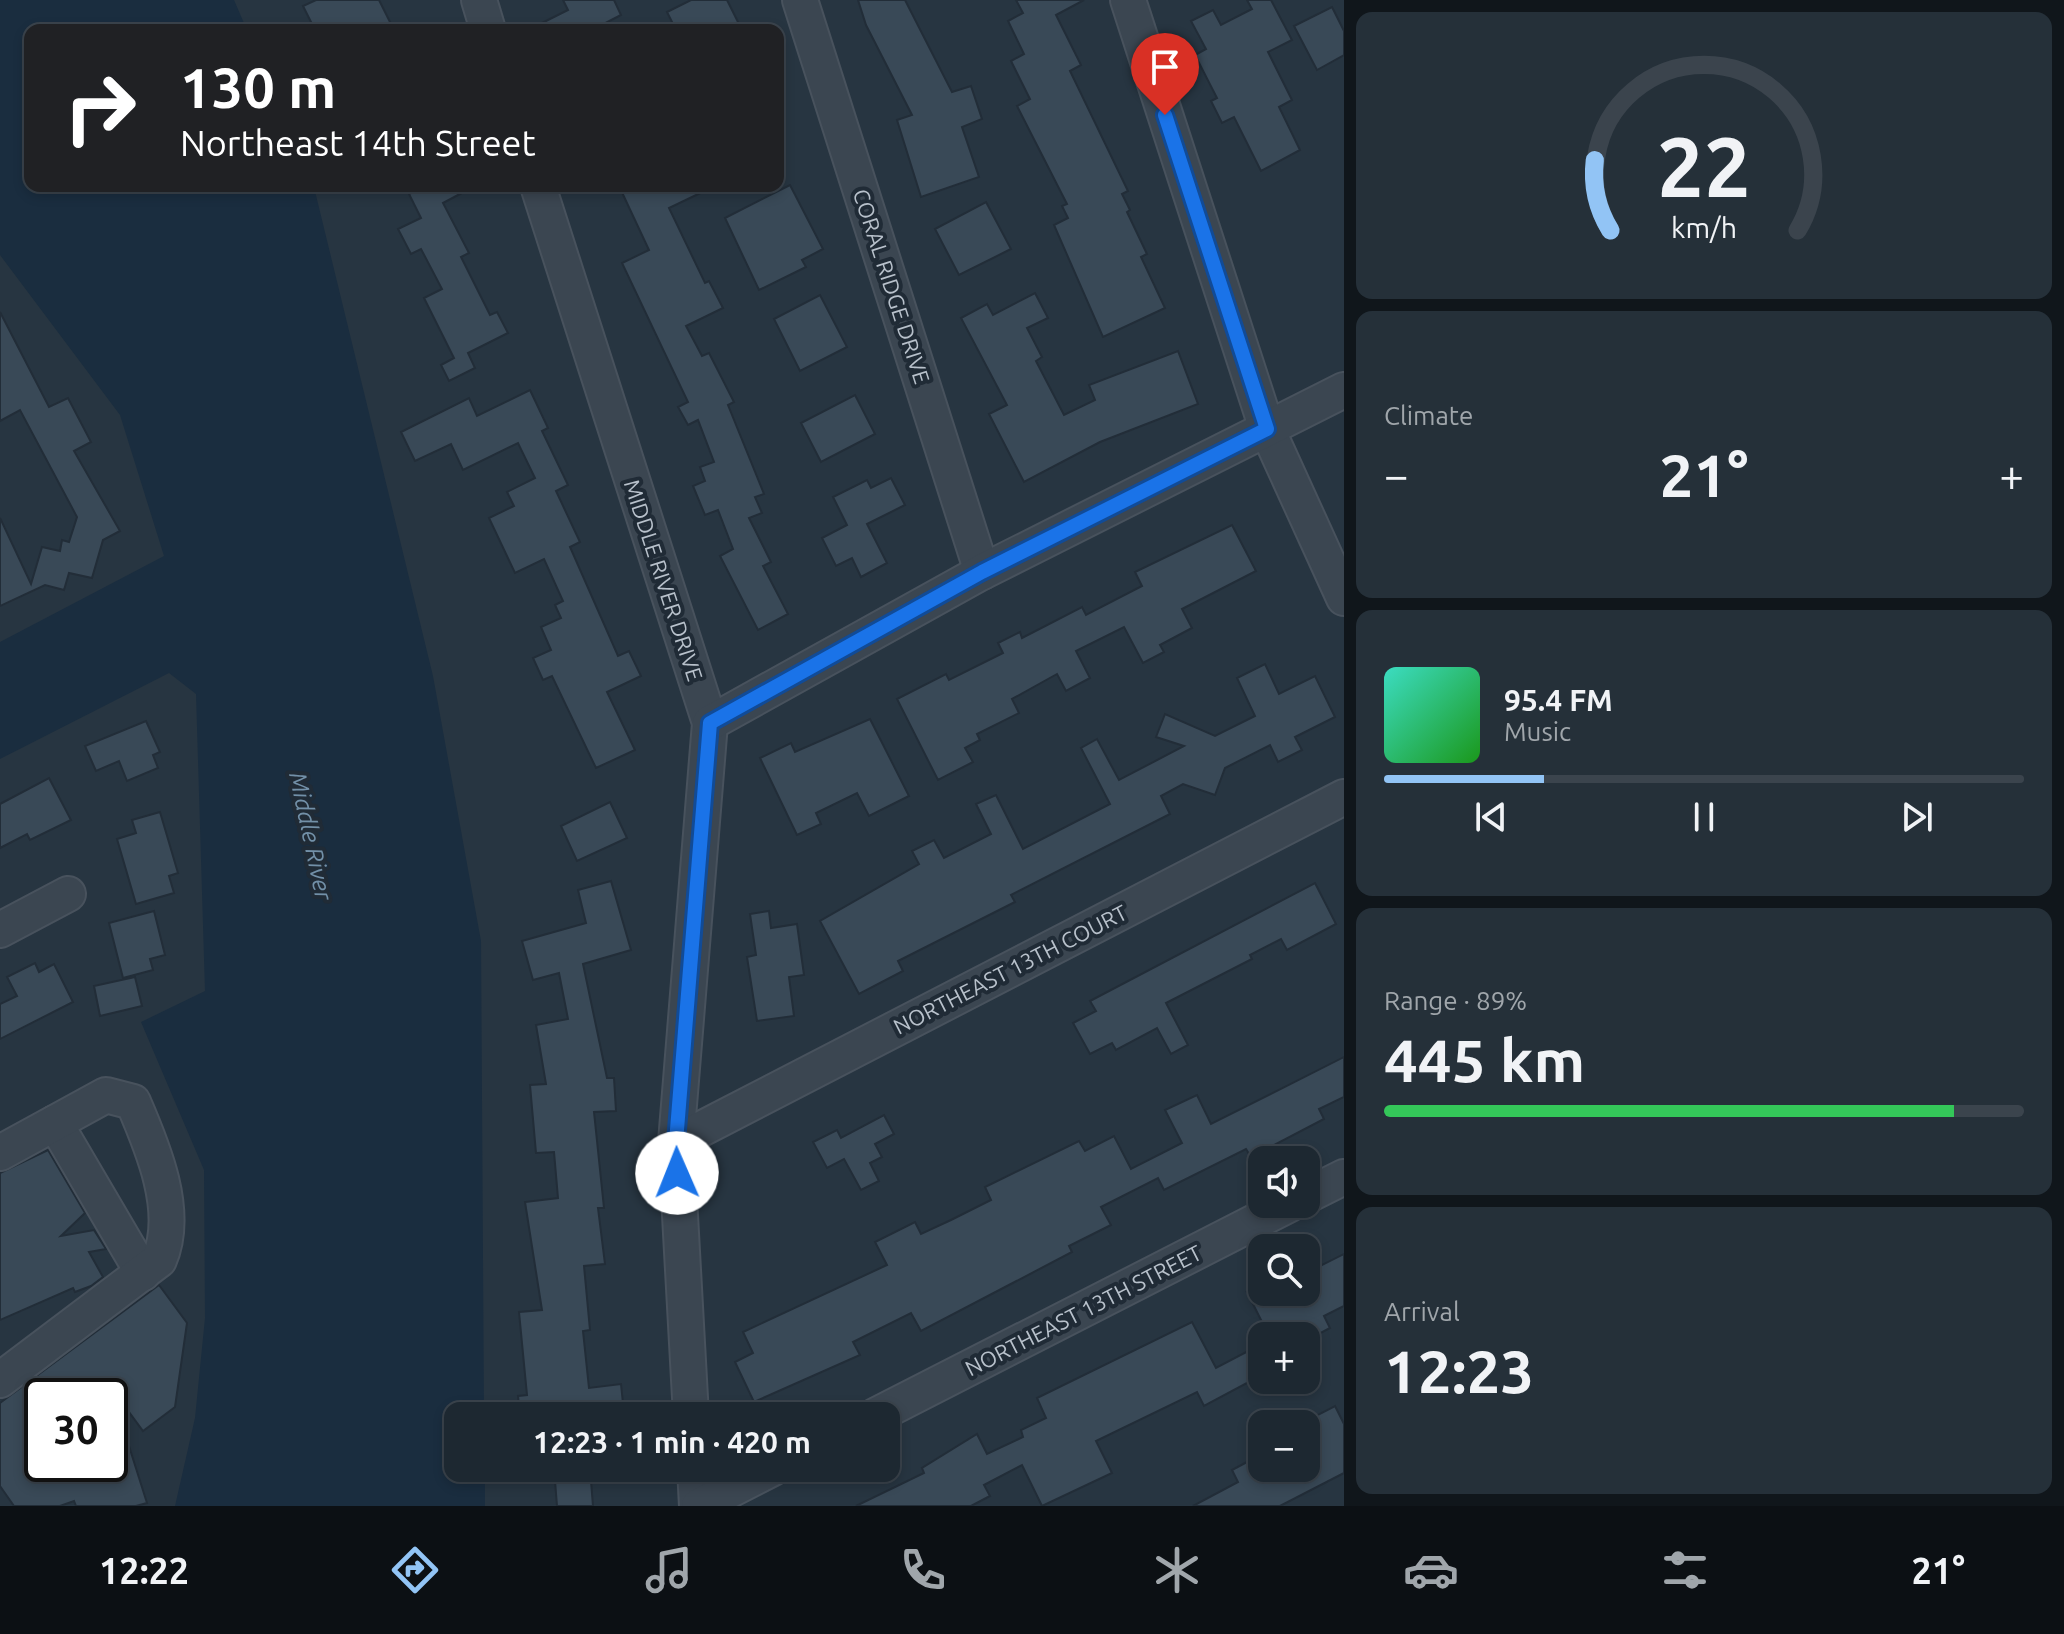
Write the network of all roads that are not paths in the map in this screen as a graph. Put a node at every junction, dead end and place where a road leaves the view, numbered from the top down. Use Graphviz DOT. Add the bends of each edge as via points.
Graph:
graph roads {
  1 [pos="479,0"];
  2 [pos="800,0"];
  3 [pos="1128,0"];
  4 [pos="486,24"];
  5 [pos="540,192"];
  6 [pos="1344,390"];
  7 [pos="1267,429"];
  8 [pos="982,572"];
  9 [pos="1344,595"];
  10 [pos="710,723"];
  11 [pos="1344,797"];
  12 [pos="68,894"];
  13 [pos="0,930"];
  14 [pos="55,1123"];
  15 [pos="676,1142"];
  16 [pos="0,1153"];
  17 [pos="1344,1177"];
  18 [pos="1320,1189"];
  19 [pos="1263,1218"];
  20 [pos="143,1273"];
  21 [pos="0,1380"];
  22 [pos="690,1402"];
  23 [pos="900,1403"];
  24 [pos="696,1482"];
  25 [pos="745,1482"];
  26 [pos="698,1506"];
  1 -- 4 [label="street"];
  2 -- 8 [label="street, CORAL RIDGE DRIVE"];
  3 -- 7 [label="street"];
  5 -- 10 [label="street, MIDDLE RIVER DRIVE"];
  6 -- 7 [label="street"];
  7 -- 8 [label="street"];
  7 -- 9 [label="street"];
  8 -- 10 [label="street"];
  10 -- 15 [label="street, MIDDLE RIVER DRIVE"];
  11 -- 15 [label="street, NORTHEAST 13TH COURT"];
  12 -- 13 [label="street"];
  14 -- 16 [label="street"];
  14 -- 20 [label="street"];
  14 -- 20 [label="street" via="106,1095 133,1102 156,1155 169,1239 159,1260"];
  15 -- 22 [label="street, MIDDLE RIVER DRIVE"];
  17 -- 18 [label="street"];
  19 -- 23 [label="street, NORTHEAST 13TH STREET"];
  20 -- 21 [label="street"];
  24 -- 26 [label="street"];
  25 -- 26 [label="street"];
}
